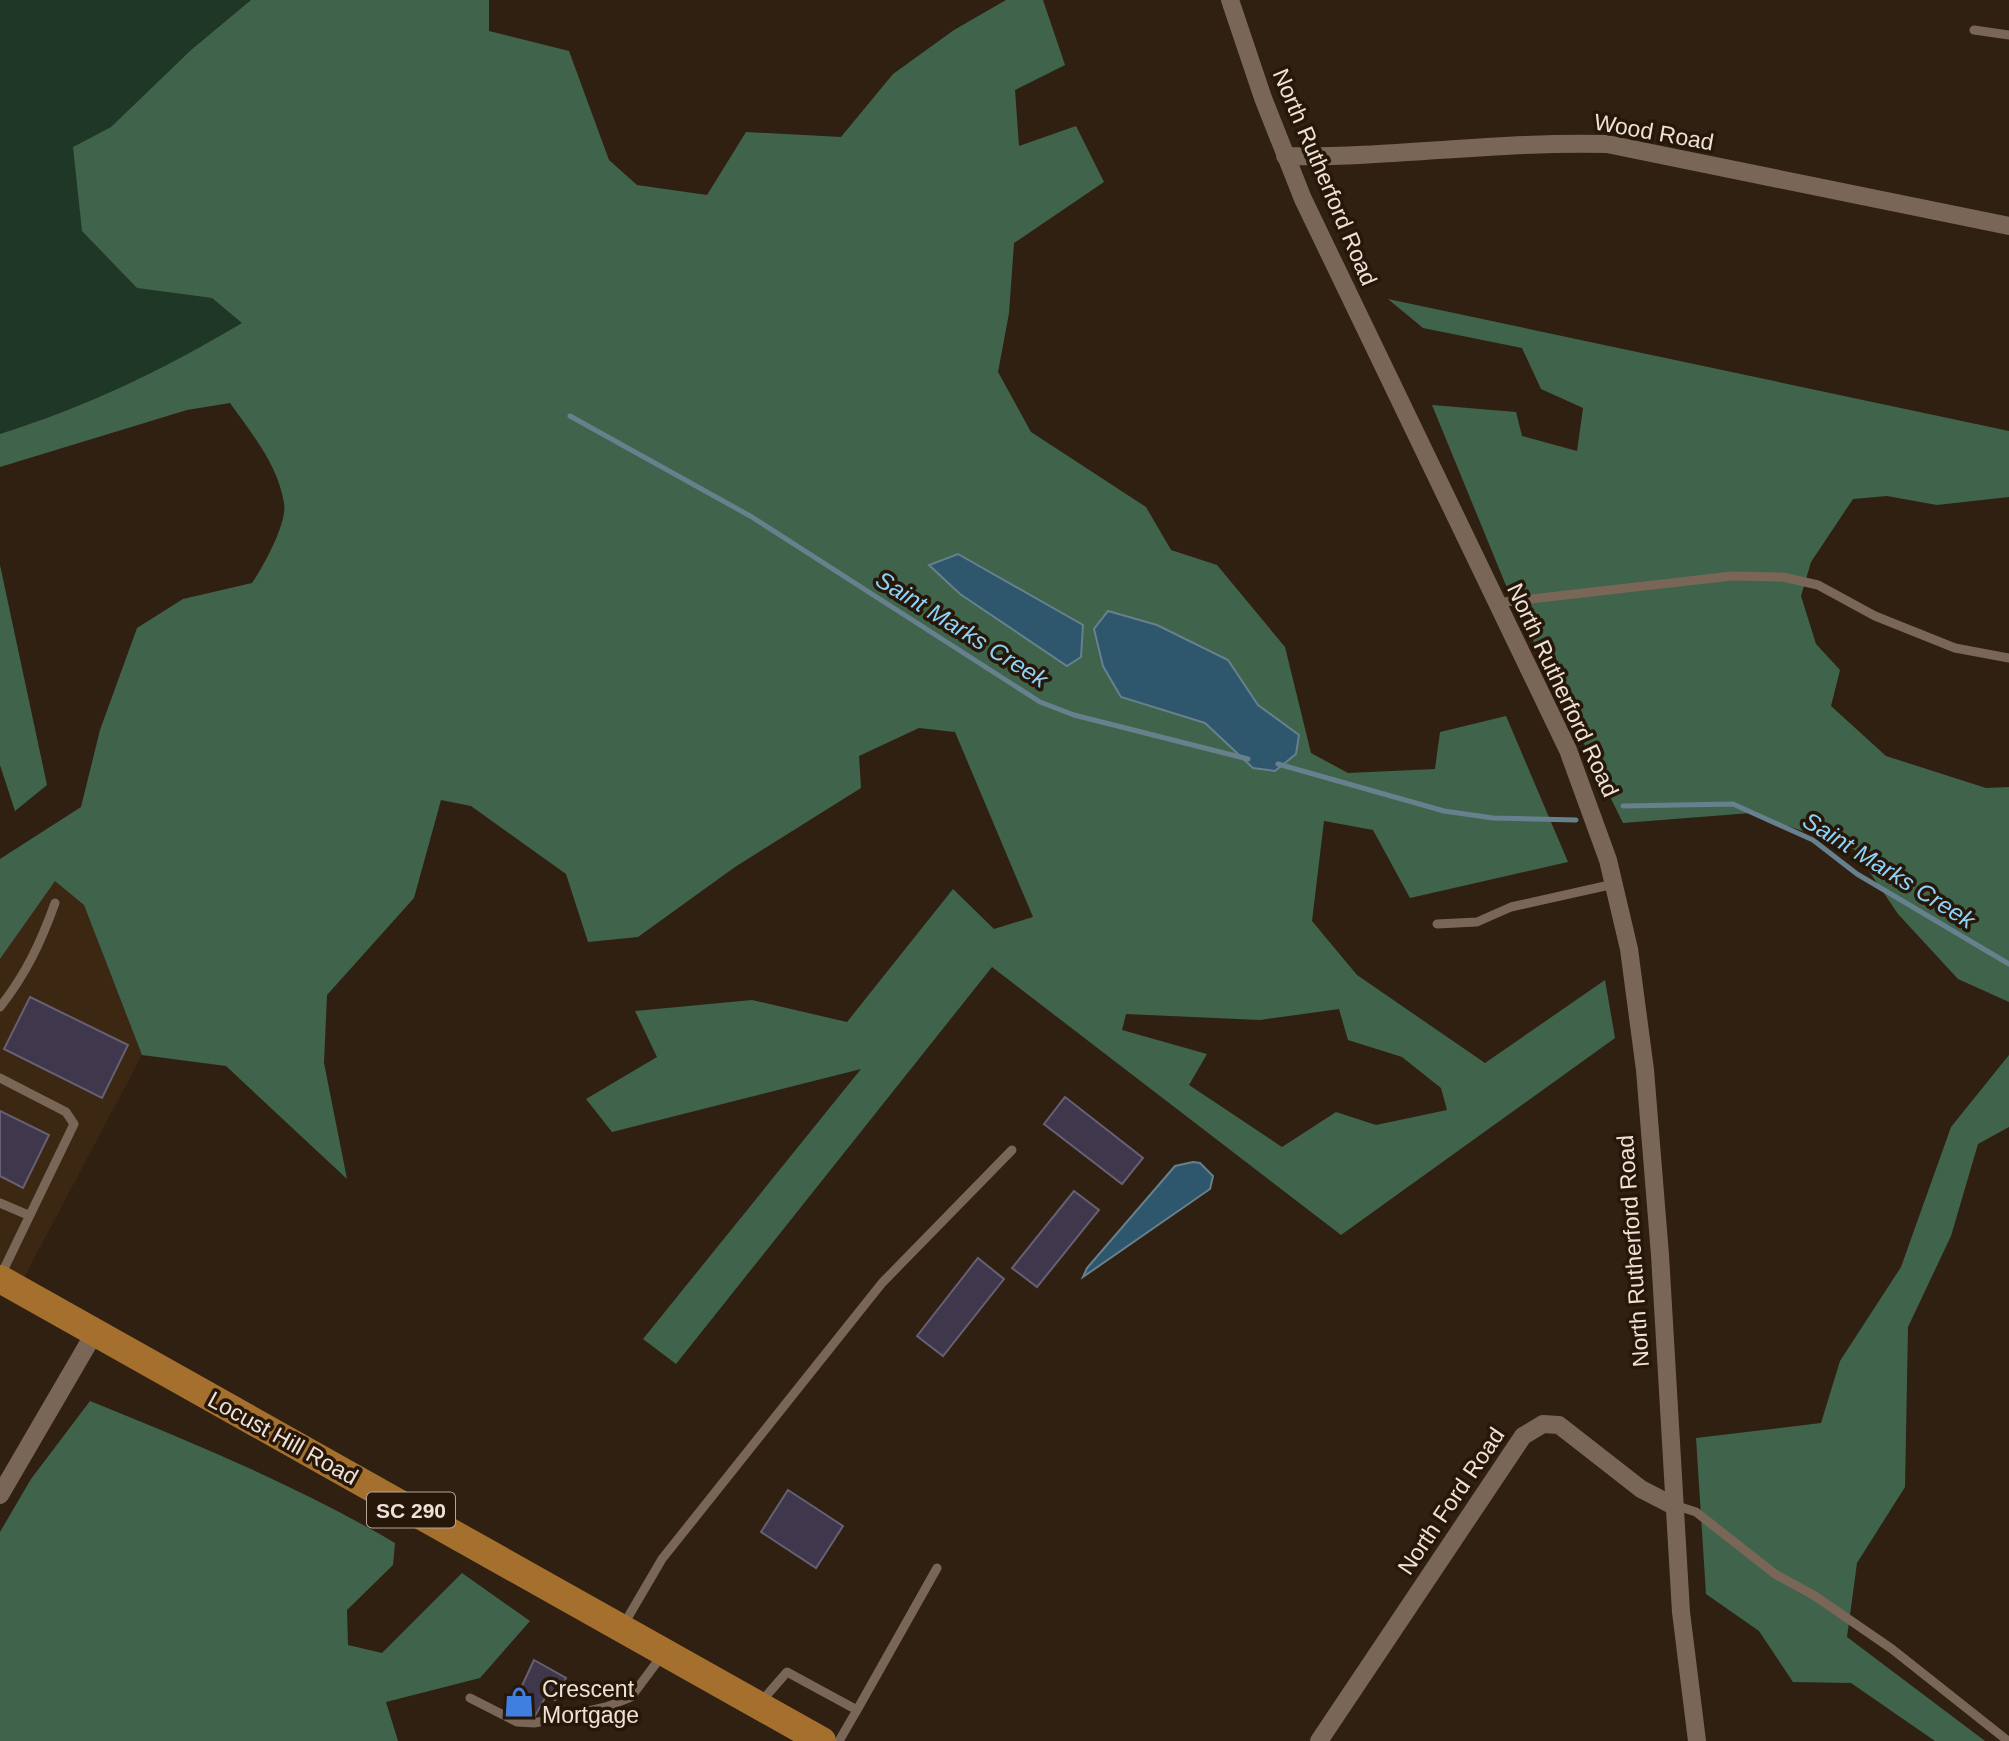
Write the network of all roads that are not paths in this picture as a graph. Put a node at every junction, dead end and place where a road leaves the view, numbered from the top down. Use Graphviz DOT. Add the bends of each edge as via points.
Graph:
graph roads {
  1 [pos="1230,0"];
  2 [pos="1974,30"];
  3 [pos="2009,35"];
  4 [pos="1285,156"];
  5 [pos="2009,226"];
  6 [pos="1496,603"];
  7 [pos="2009,658"];
  8 [pos="1614,884"];
  9 [pos="55,903"];
  10 [pos="1437,924"];
  11 [pos="0,1007"];
  12 [pos="0,1078"];
  13 [pos="1012,1150"];
  14 [pos="0,1203"];
  15 [pos="29,1215"];
  16 [pos="0,1278"];
  17 [pos="95,1332"];
  18 [pos="0,1495"];
  19 [pos="1672,1505"];
  20 [pos="937,1568"];
  21 [pos="622,1629"];
  22 [pos="664,1653"];
  23 [pos="470,1698"];
  24 [pos="758,1705"];
  25 [pos="857,1710"];
  26 [pos="822,1741"];
  27 [pos="839,1741"];
  28 [pos="1319,1741"];
  29 [pos="1698,1741"];
  30 [pos="2008,1741"];
  1 -- 4 [label="street, North Rutherford Road"];
  2 -- 3 [label="lane"];
  4 -- 5 [label="street, Wood Road" via="1607,144"];
  4 -- 6 [label="street, North Rutherford Road"];
  6 -- 7 [label="lane" via="1732,576 1783,577 1818,585 1875,616 1955,648"];
  6 -- 8 [label="street, North Rutherford Road" via="1568,750 1591,806"];
  8 -- 10 [label="lane" via="1511,907 1478,922"];
  8 -- 19 [label="street, North Rutherford Road" via="1629,949 1645,1070 1660,1255"];
  9 -- 11 [label="lane" via="39,947"];
  12 -- 15 [label="lane" via="66,1112 74,1124"];
  13 -- 21 [label="lane" via="882,1283 662,1559"];
  14 -- 15 [label="lane"];
  15 -- 16 [label="lane"];
  16 -- 17 [label="main road, Locust Hill Road / SC 290"];
  17 -- 18 [label="street"];
  17 -- 21 [label="main road, Locust Hill Road / SC 290"];
  19 -- 28 [label="street, North Ford Road" via="1641,1489 1559,1425 1534,1426"];
  19 -- 29 [label="street, North Rutherford Road"];
  19 -- 30 [label="lane" via="1696,1512 1775,1574 1892,1649"];
  20 -- 25 [label="lane"];
  21 -- 22 [label="main road, Locust Hill Road / SC 290"];
  22 -- 23 [label="lane" via="631,1697 606,1707 534,1723 517,1722"];
  22 -- 24 [label="main road, Locust Hill Road / SC 290"];
  24 -- 25 [label="lane" via="787,1672"];
  24 -- 26 [label="main road, Locust Hill Road / SC 290"];
  25 -- 27 [label="lane"];
}
